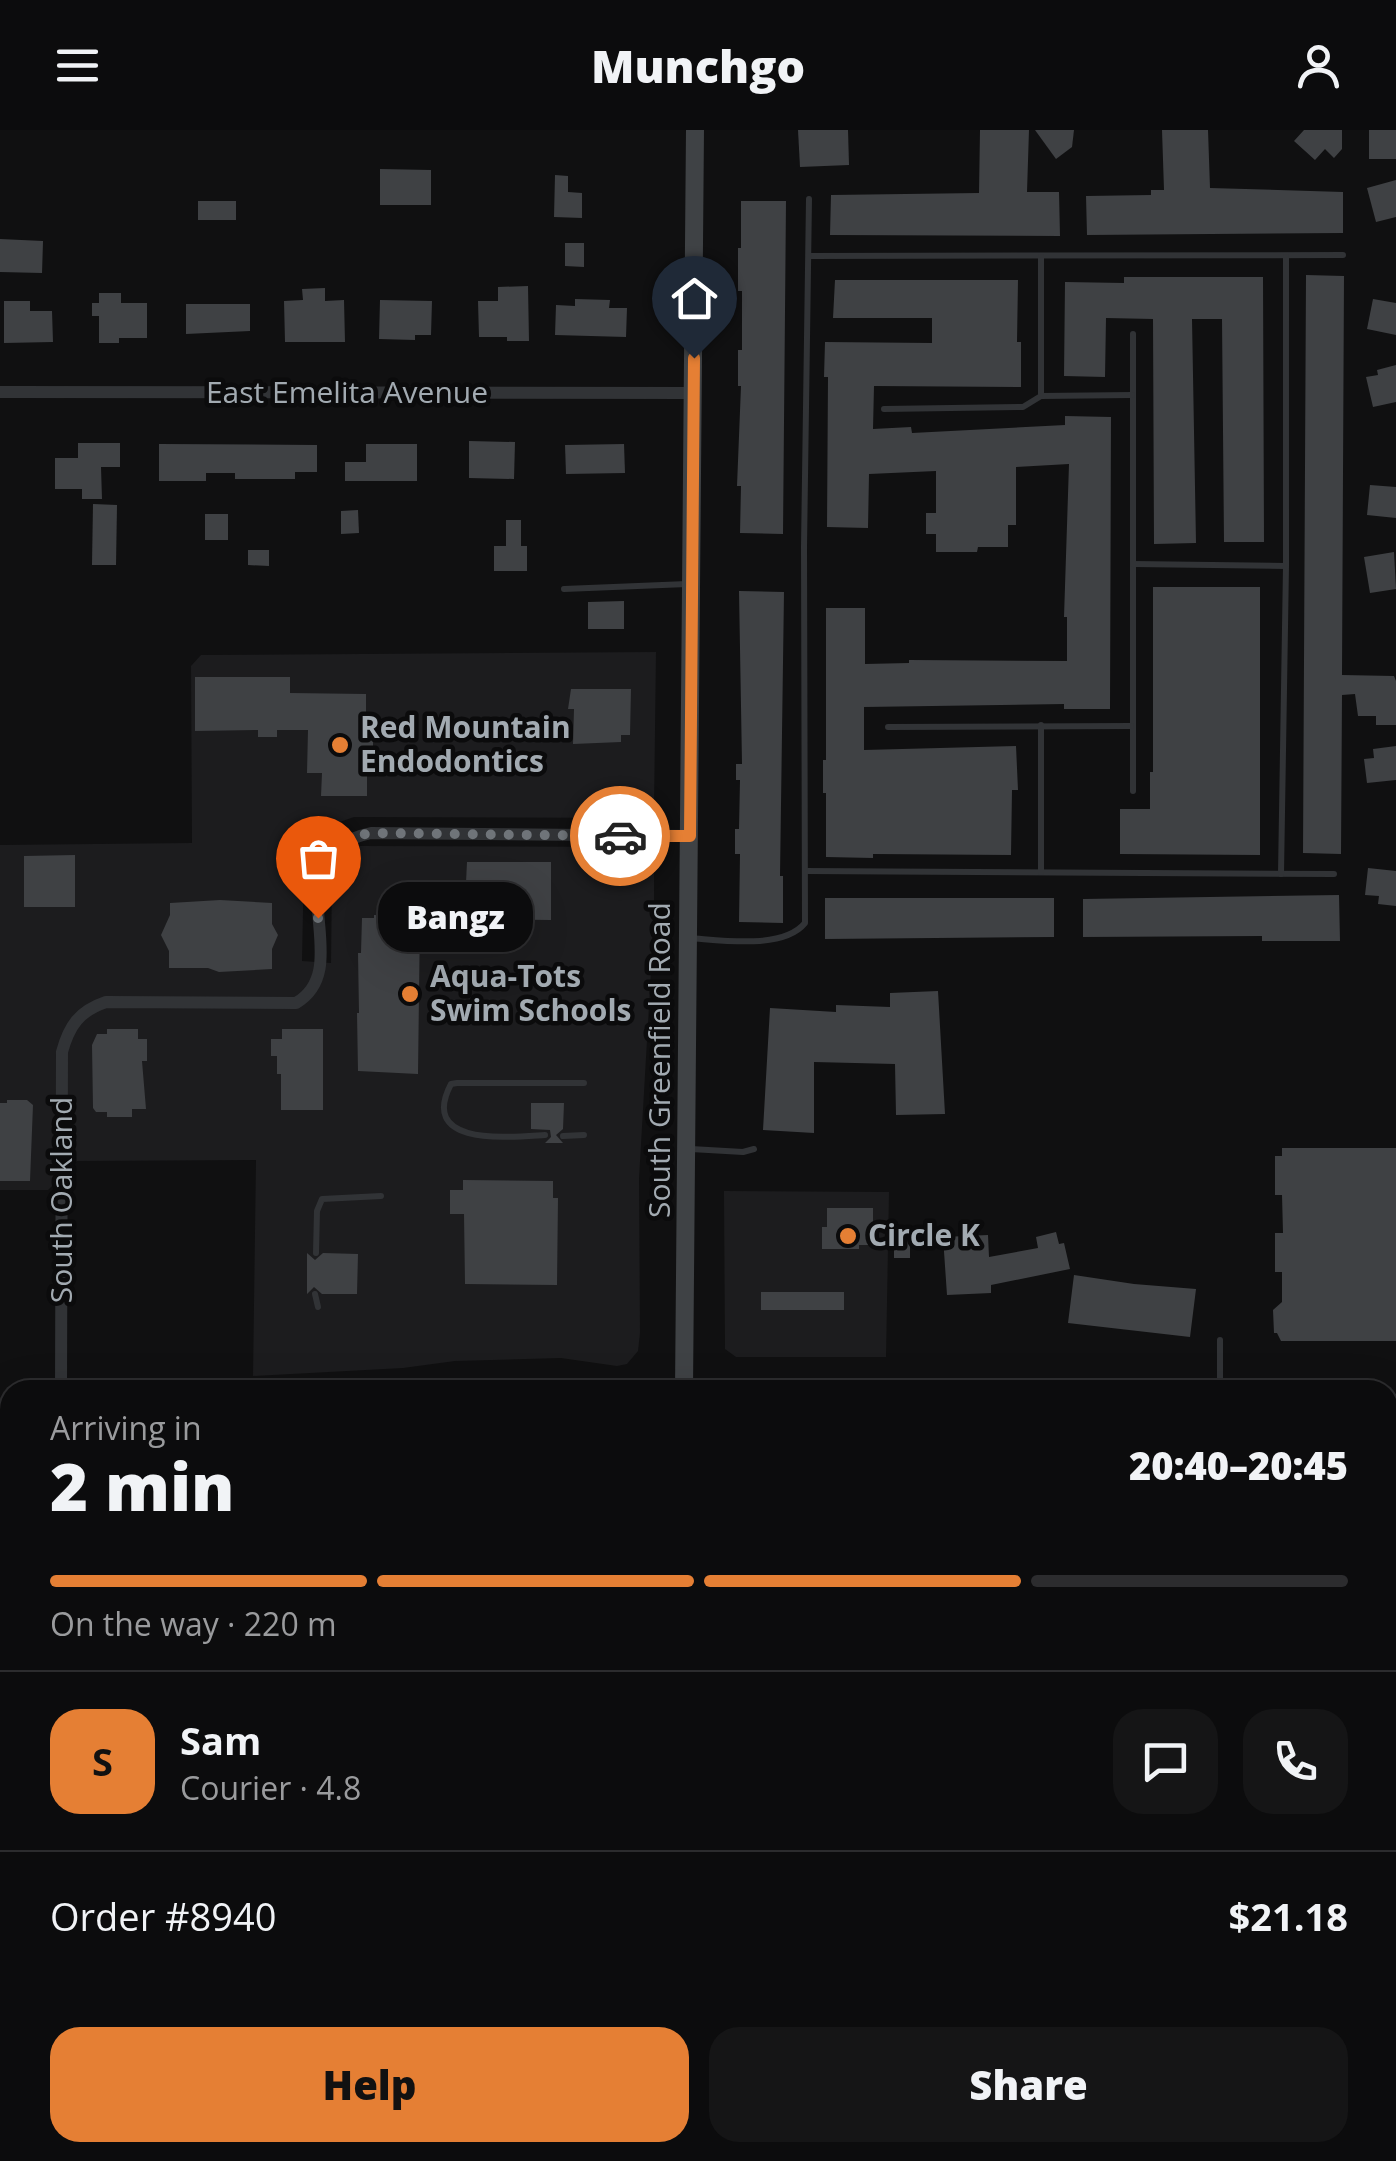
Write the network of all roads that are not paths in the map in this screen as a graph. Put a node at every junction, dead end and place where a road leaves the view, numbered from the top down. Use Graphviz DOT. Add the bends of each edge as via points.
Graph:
graph roads {
  1 [pos="694,130"];
  2 [pos="809,199"];
  3 [pos="1342,254"];
  4 [pos="809,256"];
  5 [pos="1041,257"];
  6 [pos="1286,257"];
  7 [pos="1132,334"];
  8 [pos="0,392"];
  9 [pos="693,393"];
  10 [pos="1132,395"];
  11 [pos="1041,396"];
  12 [pos="884,408"];
  13 [pos="1132,564"];
  14 [pos="1286,566"];
  15 [pos="690,584"];
  16 [pos="564,589"];
  17 [pos="1041,725"];
  18 [pos="888,726"];
  19 [pos="1131,726"];
  20 [pos="1132,791"];
  21 [pos="690,836"];
  22 [pos="804,871"];
  23 [pos="1041,872"];
  24 [pos="1281,874"];
  25 [pos="1334,874"];
  26 [pos="687,938"];
  27 [pos="584,1083"];
  28 [pos="545,1136"];
  29 [pos="563,1136"];
  30 [pos="584,1136"];
  31 [pos="754,1148"];
  32 [pos="688,1149"];
  33 [pos="381,1196"];
  34 [pos="316,1253"];
  35 [pos="315,1294"];
  36 [pos="318,1307"];
  37 [pos="1220,1340"];
  38 [pos="61,1380"];
  39 [pos="684,1380"];
  40 [pos="1220,1380"];
  1 -- 9 [label="main road, South Greenfield Road"];
  2 -- 4 [label="lane"];
  3 -- 6 [label="lane"];
  4 -- 5 [label="lane"];
  4 -- 22 [label="lane"];
  5 -- 6 [label="lane"];
  5 -- 11 [label="lane"];
  6 -- 14 [label="lane"];
  7 -- 10 [label="lane"];
  8 -- 9 [label="street, East Emelita Avenue"];
  9 -- 15 [label="main road, South Greenfield Road"];
  10 -- 11 [label="lane"];
  10 -- 13 [label="lane"];
  11 -- 12 [label="lane" via="1024,407"];
  13 -- 14 [label="lane"];
  13 -- 19 [label="lane"];
  14 -- 24 [label="lane"];
  15 -- 16 [label="lane"];
  15 -- 21 [label="main road, South Greenfield Road"];
  17 -- 18 [label="lane"];
  17 -- 19 [label="lane"];
  17 -- 23 [label="lane"];
  19 -- 20 [label="lane"];
  21 -- 26 [label="main road, South Greenfield Road"];
  21 -- 38 [label="street, South Oakland" via="348,838 326,856 318,874 319,977 309,996 296,1003 106,1002 79,1016 62,1052"];
  22 -- 23 [label="lane"];
  22 -- 26 [label="lane" via="805,924 796,934 779,940"];
  23 -- 24 [label="lane"];
  24 -- 25 [label="lane"];
  26 -- 32 [label="main road, South Greenfield Road"];
  27 -- 28 [label="lane" via="457,1083 443,1103 455,1129 495,1138"];
  29 -- 30 [label="lane"];
  31 -- 32 [label="lane"];
  32 -- 39 [label="main road, South Greenfield Road"];
  33 -- 34 [label="lane" via="322,1199"];
  35 -- 36 [label="lane"];
  37 -- 40 [label="lane"];
}
